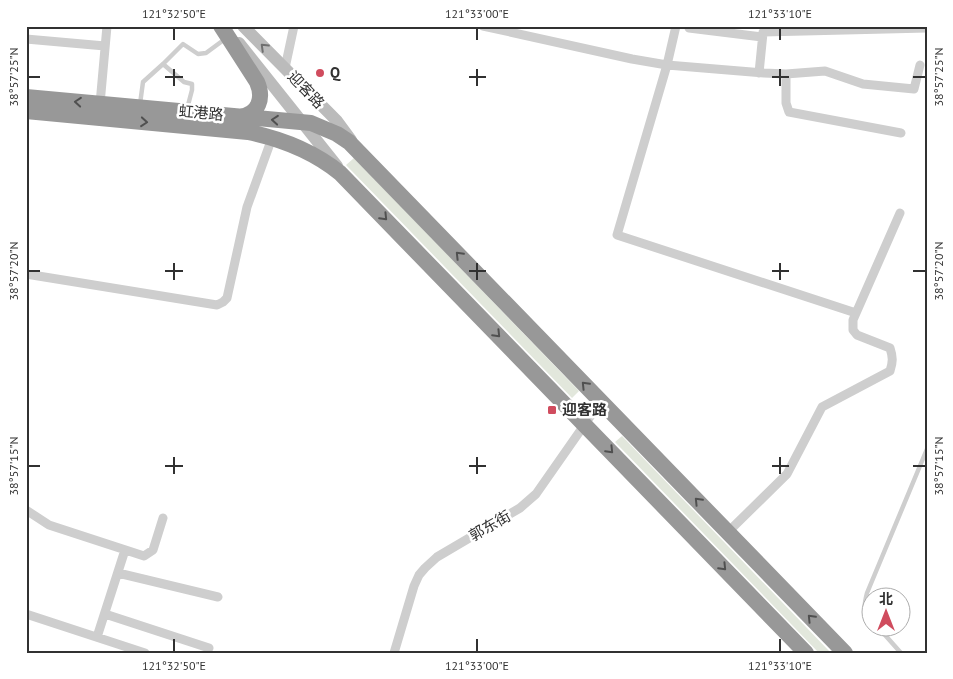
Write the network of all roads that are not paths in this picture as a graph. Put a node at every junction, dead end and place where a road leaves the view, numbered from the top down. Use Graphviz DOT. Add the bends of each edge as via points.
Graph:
graph roads {
  1 [pos="107,26"];
  2 [pos="243,26"];
  3 [pos="294,26"];
  4 [pos="483,26"];
  5 [pos="676,26"];
  6 [pos="689,28"];
  7 [pos="850,28"];
  8 [pos="927,28"];
  9 [pos="224,30"];
  10 [pos="763,32"];
  11 [pos="26,38"];
  12 [pos="105,46"];
  13 [pos="163,64"];
  14 [pos="667,64"];
  15 [pos="920,64"];
  16 [pos="285,68"];
  17 [pos="759,73"];
  18 [pos="786,74"];
  19 [pos="26,97"];
  20 [pos="100,104"];
  21 [pos="139,108"];
  22 [pos="26,111"];
  23 [pos="186,112"];
  24 [pos="240,117"];
  25 [pos="302,122"];
  26 [pos="901,133"];
  27 [pos="272,138"];
  28 [pos="364,158"];
  29 [pos="350,182"];
  30 [pos="900,213"];
  31 [pos="26,274"];
  32 [pos="856,313"];
  33 [pos="601,401"];
  34 [pos="585,424"];
  35 [pos="927,448"];
  36 [pos="26,510"];
  37 [pos="163,518"];
  38 [pos="728,532"];
  39 [pos="125,550"];
  40 [pos="118,573"];
  41 [pos="870,586"];
  42 [pos="218,597"];
  43 [pos="26,614"];
  44 [pos="105,614"];
  45 [pos="886,636"];
  46 [pos="97,637"];
  47 [pos="209,648"];
  48 [pos="144,653"];
  49 [pos="394,653"];
  50 [pos="806,653"];
  51 [pos="845,653"];
  52 [pos="901,653"];
  1 -- 12 [label="street"];
  16 -- 2 [label="main road, 迎客路, one-way"];
  3 -- 16 [label="street"];
  4 -- 14 [label="street"];
  5 -- 14 [label="street"];
  6 -- 10 [label="street"];
  7 -- 8 [label="street"];
  7 -- 10 [label="street"];
  9 -- 13 [label="lane" via="206,53 198,54 183,44"];
  9 -- 24 [label="highway" via="260,89 256,108 247,116"];
  9 -- 25 [label="main road, 迎客路" via="248,54"];
  10 -- 17 [label="street"];
  11 -- 12 [label="street"];
  12 -- 20 [label="street"];
  13 -- 21 [label="lane" via="143,82"];
  13 -- 23 [label="lane" via="184,82 192,84"];
  14 -- 17 [label="street"];
  14 -- 32 [label="street" via="617,235"];
  15 -- 18 [label="street" via="914,89 863,84 825,71"];
  16 -- 28 [label="main road, 迎客路" via="337,121"];
  17 -- 18 [label="street"];
  18 -- 26 [label="street" via="789,112"];
  20 -- 19 [label="highway, 虹港路, one-way"];
  20 -- 21 [label="highway, 虹港路"];
  21 -- 23 [label="highway, 虹港路"];
  22 -- 27 [label="highway, 虹港路, one-way" via="248,132"];
  23 -- 24 [label="highway, 虹港路"];
  25 -- 24 [label="highway, 虹港路, one-way"];
  25 -- 28 [label="highway, 虹港路" via="337,134"];
  25 -- 29 [label="main road, 迎客路"];
  27 -- 29 [label="highway, 虹港路" via="326,162"];
  27 -- 31 [label="street" via="247,207 223,302 217,304"];
  33 -- 28 [label="highway, 迎客路, one-way"];
  29 -- 34 [label="highway, 迎客路, one-way"];
  30 -- 32 [label="street"];
  32 -- 38 [label="street" via="853,330 857,335 890,348 893,363 890,371 822,407 787,474"];
  33 -- 34 [label="street, 郭东街"];
  38 -- 33 [label="highway, 迎客路, one-way"];
  34 -- 49 [label="street, 郭东街" via="536,494 520,508 437,557 419,575"];
  34 -- 50 [label="highway, 迎客路, one-way"];
  35 -- 41 [label="lane"];
  36 -- 39 [label="street" via="50,525"];
  37 -- 39 [label="street" via="153,550 144,556"];
  51 -- 38 [label="highway, 迎客路, one-way"];
  39 -- 40 [label="street"];
  40 -- 42 [label="street"];
  40 -- 44 [label="street"];
  43 -- 46 [label="street"];
  44 -- 46 [label="street"];
  44 -- 47 [label="street"];
  45 -- 52 [label="lane"];
  46 -- 48 [label="street"];
}
